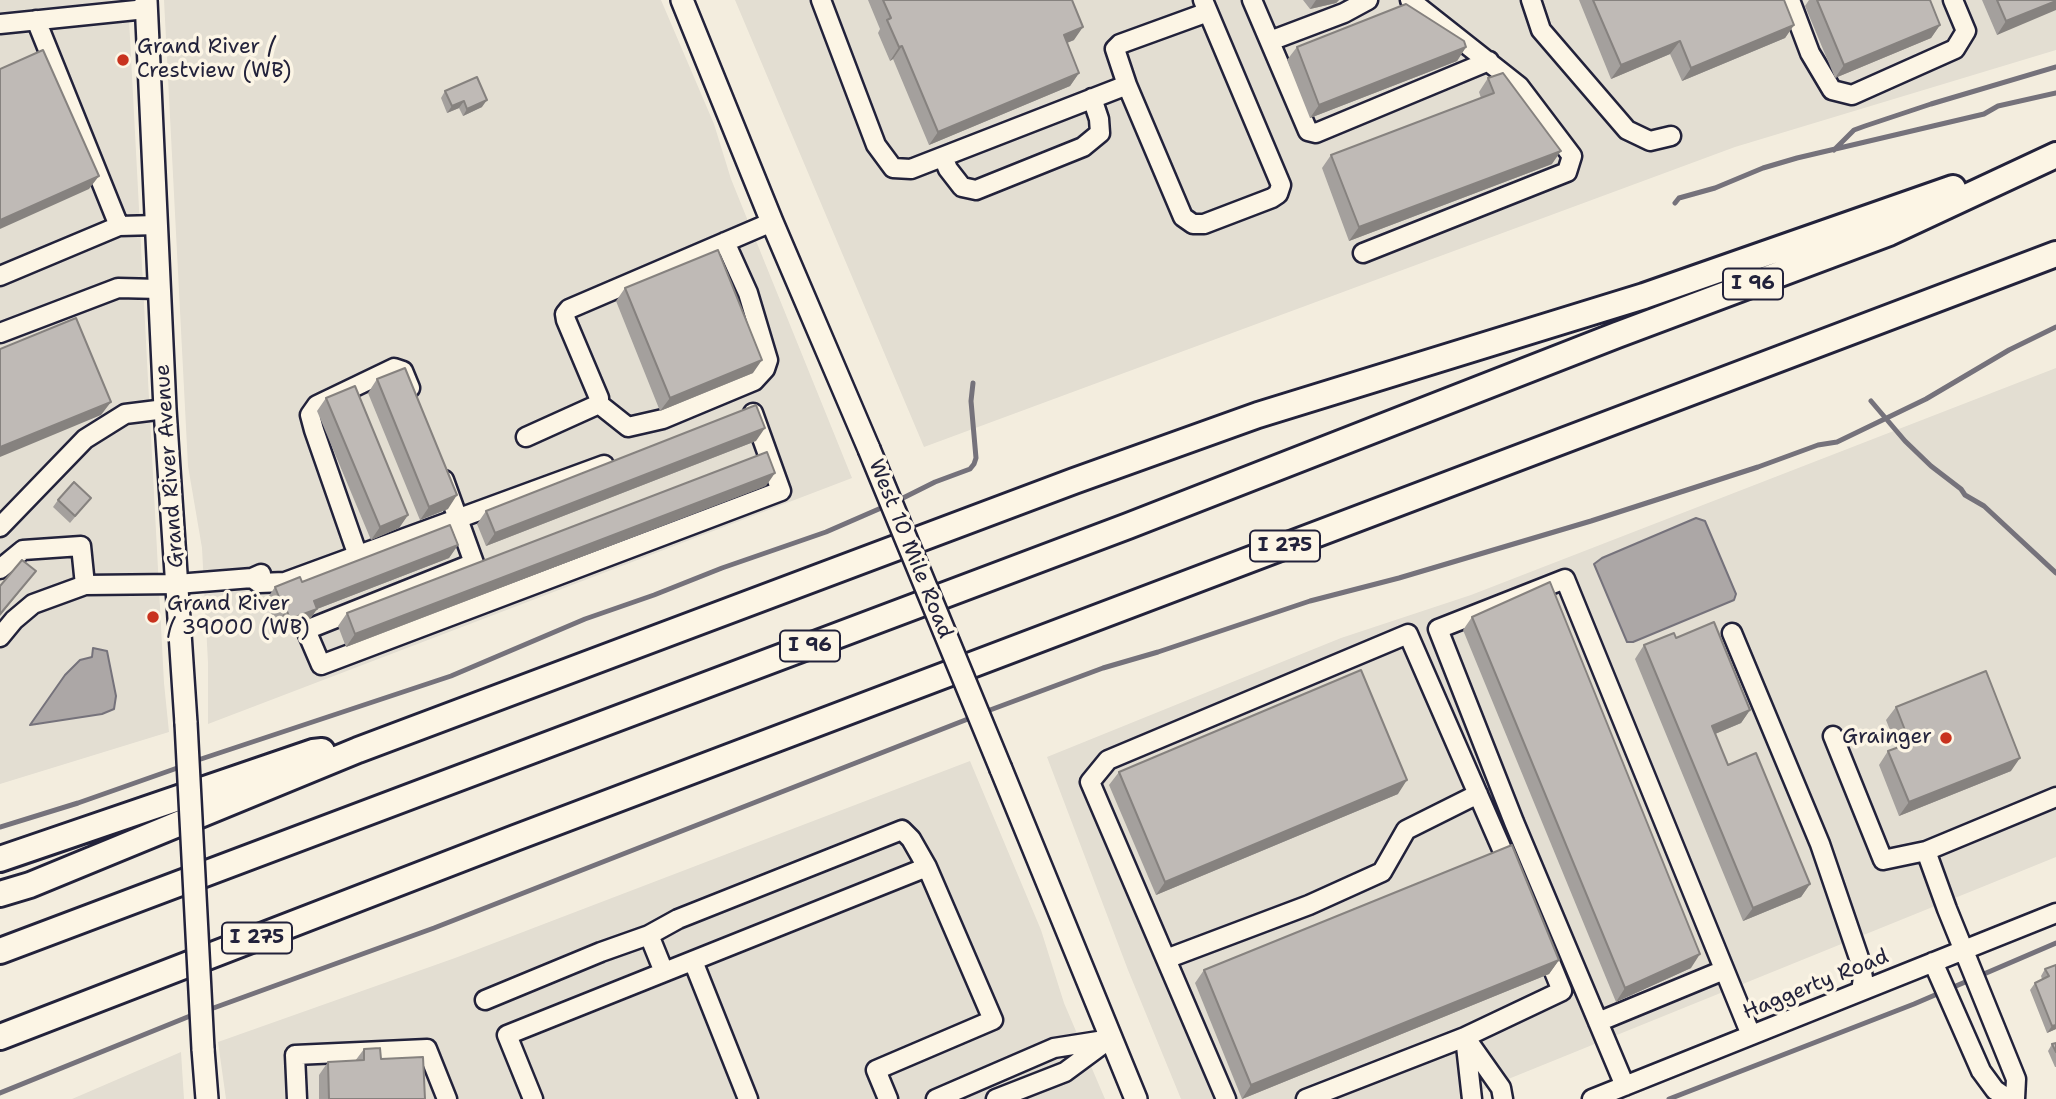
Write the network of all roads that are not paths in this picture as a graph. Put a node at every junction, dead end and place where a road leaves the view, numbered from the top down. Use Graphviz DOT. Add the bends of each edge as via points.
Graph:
graph roads {
  1 [pos="682,0"];
  2 [pos="821,0"];
  3 [pos="1252,0"];
  4 [pos="1368,0"];
  5 [pos="1410,0"];
  6 [pos="1531,0"];
  7 [pos="1790,0"];
  8 [pos="1953,0"];
  9 [pos="146,4"];
  10 [pos="1206,6"];
  11 [pos="36,20"];
  12 [pos="0,24"];
  13 [pos="1269,41"];
  14 [pos="1489,61"];
  15 [pos="1127,85"];
  16 [pos="1092,98"];
  17 [pos="1671,136"];
  18 [pos="2056,154"];
  19 [pos="943,157"];
  20 [pos="772,222"];
  21 [pos="157,225"];
  22 [pos="119,226"];
  23 [pos="725,242"];
  24 [pos="1363,253"];
  25 [pos="2056,254"];
  26 [pos="0,276"];
  27 [pos="160,289"];
  28 [pos="0,333"];
  29 [pos="599,404"];
  30 [pos="417,408"];
  31 [pos="166,409"];
  32 [pos="739,415"];
  33 [pos="526,437"];
  34 [pos="625,457"];
  35 [pos="440,469"];
  36 [pos="459,519"];
  37 [pos="0,527"];
  38 [pos="358,556"];
  39 [pos="0,569"];
  40 [pos="177,584"];
  41 [pos="85,585"];
  42 [pos="1732,634"];
  43 [pos="0,637"];
  44 [pos="1833,736"];
  45 [pos="358,750"];
  46 [pos="1478,794"];
  47 [pos="2056,797"];
  48 [pos="1926,851"];
  49 [pos="0,859"];
  50 [pos="927,867"];
  51 [pos="1517,883"];
  52 [pos="0,894"];
  53 [pos="2056,913"];
  54 [pos="1538,932"];
  55 [pos="649,935"];
  56 [pos="1964,950"];
  57 [pos="0,951"];
  58 [pos="1166,959"];
  59 [pos="693,961"];
  60 [pos="1933,962"];
  61 [pos="1724,970"];
  62 [pos="664,972"];
  63 [pos="1861,991"];
  64 [pos="485,1000"];
  65 [pos="1598,1022"];
  66 [pos="1751,1035"];
  67 [pos="0,1037"];
  68 [pos="1465,1037"];
  69 [pos="1111,1039"];
  70 [pos="1625,1086"];
  71 [pos="206,1099"];
  72 [pos="297,1099"];
  73 [pos="447,1099"];
  74 [pos="533,1099"];
  75 [pos="748,1099"];
  76 [pos="888,1099"];
  77 [pos="936,1099"];
  78 [pos="996,1099"];
  79 [pos="1136,1099"];
  80 [pos="1226,1099"];
  81 [pos="1306,1099"];
  82 [pos="1472,1099"];
  83 [pos="1503,1099"];
  84 [pos="1592,1099"];
  85 [pos="2008,1099"];
  86 [pos="2015,1099"];
  1 -- 20 [label="main road, West 10 Mile Road"];
  2 -- 19 [label="street" via="876,145 893,168 911,169"];
  3 -- 13 [label="street"];
  4 -- 13 [label="street"];
  5 -- 14 [label="street"];
  6 -- 17 [label="street" via="1541,30 1627,130 1650,141"];
  7 -- 8 [label="street" via="1832,90 1852,95 1955,49 1966,31"];
  9 -- 11 [label="street"];
  9 -- 21 [label="main road, Grand River Avenue"];
  10 -- 15 [label="street" via="1120,44 1115,49"];
  10 -- 15 [label="street" via="1280,185 1278,194 1204,224 1183,217"];
  11 -- 12 [label="street"];
  11 -- 22 [label="street"];
  13 -- 14 [label="street" via="1308,131 1316,133"];
  14 -- 24 [label="street" via="1519,86 1572,156 1567,172"];
  15 -- 16 [label="street"];
  16 -- 19 [label="street"];
  16 -- 19 [label="street" via="1100,133 1083,147 976,190 962,187"];
  18 -- 45 [label="highway" via="1644,296 1258,415"];
  18 -- 57 [label="highway, I 96" via="1889,233 1128,526"];
  20 -- 23 [label="street"];
  20 -- 69 [label="main road, West 10 Mile Road, bridge"];
  21 -- 22 [label="street"];
  21 -- 27 [label="main road, Grand River Avenue"];
  22 -- 26 [label="street"];
  23 -- 29 [label="street" via="565,314"];
  23 -- 29 [label="street" via="748,293 768,359 765,369 754,381 663,419 628,427"];
  25 -- 67 [label="highway, I 275"];
  27 -- 28 [label="street" via="118,288"];
  27 -- 31 [label="main road, Grand River Avenue"];
  29 -- 33 [label="street"];
  30 -- 38 [label="street" via="403,371 394,368 356,394 317,405 310,415"];
  31 -- 37 [label="street" via="125,414 85,439"];
  31 -- 40 [label="main road, Grand River Avenue"];
  32 -- 36 [label="street" via="752,410 781,491 321,666 306,630 474,563"];
  34 -- 36 [label="street"];
  35 -- 36 [label="street"];
  36 -- 38 [label="street" via="413,528"];
  38 -- 40 [label="street" via="278,583 259,583 252,578"];
  39 -- 41 [label="street" via="23,550 81,545"];
  40 -- 41 [label="street"];
  40 -- 71 [label="main road, Grand River Avenue, bridge"];
  41 -- 43 [label="street" via="33,604"];
  42 -- 63 [label="street" via="1820,844 1860,961"];
  44 -- 48 [label="street" via="1883,860"];
  45 -- 49 [label="highway" via="313,752"];
  45 -- 52 [label="highway"];
  46 -- 51 [label="street"];
  46 -- 58 [label="street" via="1406,830 1382,872"];
  46 -- 58 [label="street" via="1408,634 1108,760 1090,782"];
  47 -- 48 [label="street"];
  48 -- 56 [label="street"];
  50 -- 55 [label="street" via="902,830 678,919"];
  50 -- 59 [label="street"];
  50 -- 76 [label="street" via="993,1020 876,1070"];
  53 -- 56 [label="street, Haggerty Road"];
  54 -- 68 [label="street" via="1562,991"];
  55 -- 62 [label="street"];
  55 -- 64 [label="street"];
  56 -- 60 [label="street, Haggerty Road"];
  56 -- 86 [label="street" via="2016,1079"];
  58 -- 80 [label="street"];
  59 -- 62 [label="street"];
  59 -- 75 [label="street"];
  60 -- 63 [label="street, Haggerty Road"];
  60 -- 85 [label="street" via="1981,1071"];
  61 -- 65 [label="street"];
  61 -- 65 [label="street" via="1565,579 1438,629"];
  61 -- 66 [label="street"];
  62 -- 74 [label="street" via="507,1035"];
  63 -- 66 [label="street, Haggerty Road"];
  65 -- 70 [label="street"];
  66 -- 70 [label="street, Haggerty Road"];
  68 -- 81 [label="street"];
  68 -- 82 [label="street"];
  68 -- 83 [label="street" via="1501,1087"];
  69 -- 77 [label="street" via="1054,1048"];
  69 -- 78 [label="street" via="1065,1072"];
  69 -- 79 [label="main road, West 10 Mile Road"];
  70 -- 84 [label="street, Haggerty Road"];
  72 -- 73 [label="street" via="295,1055 427,1049"];
}
